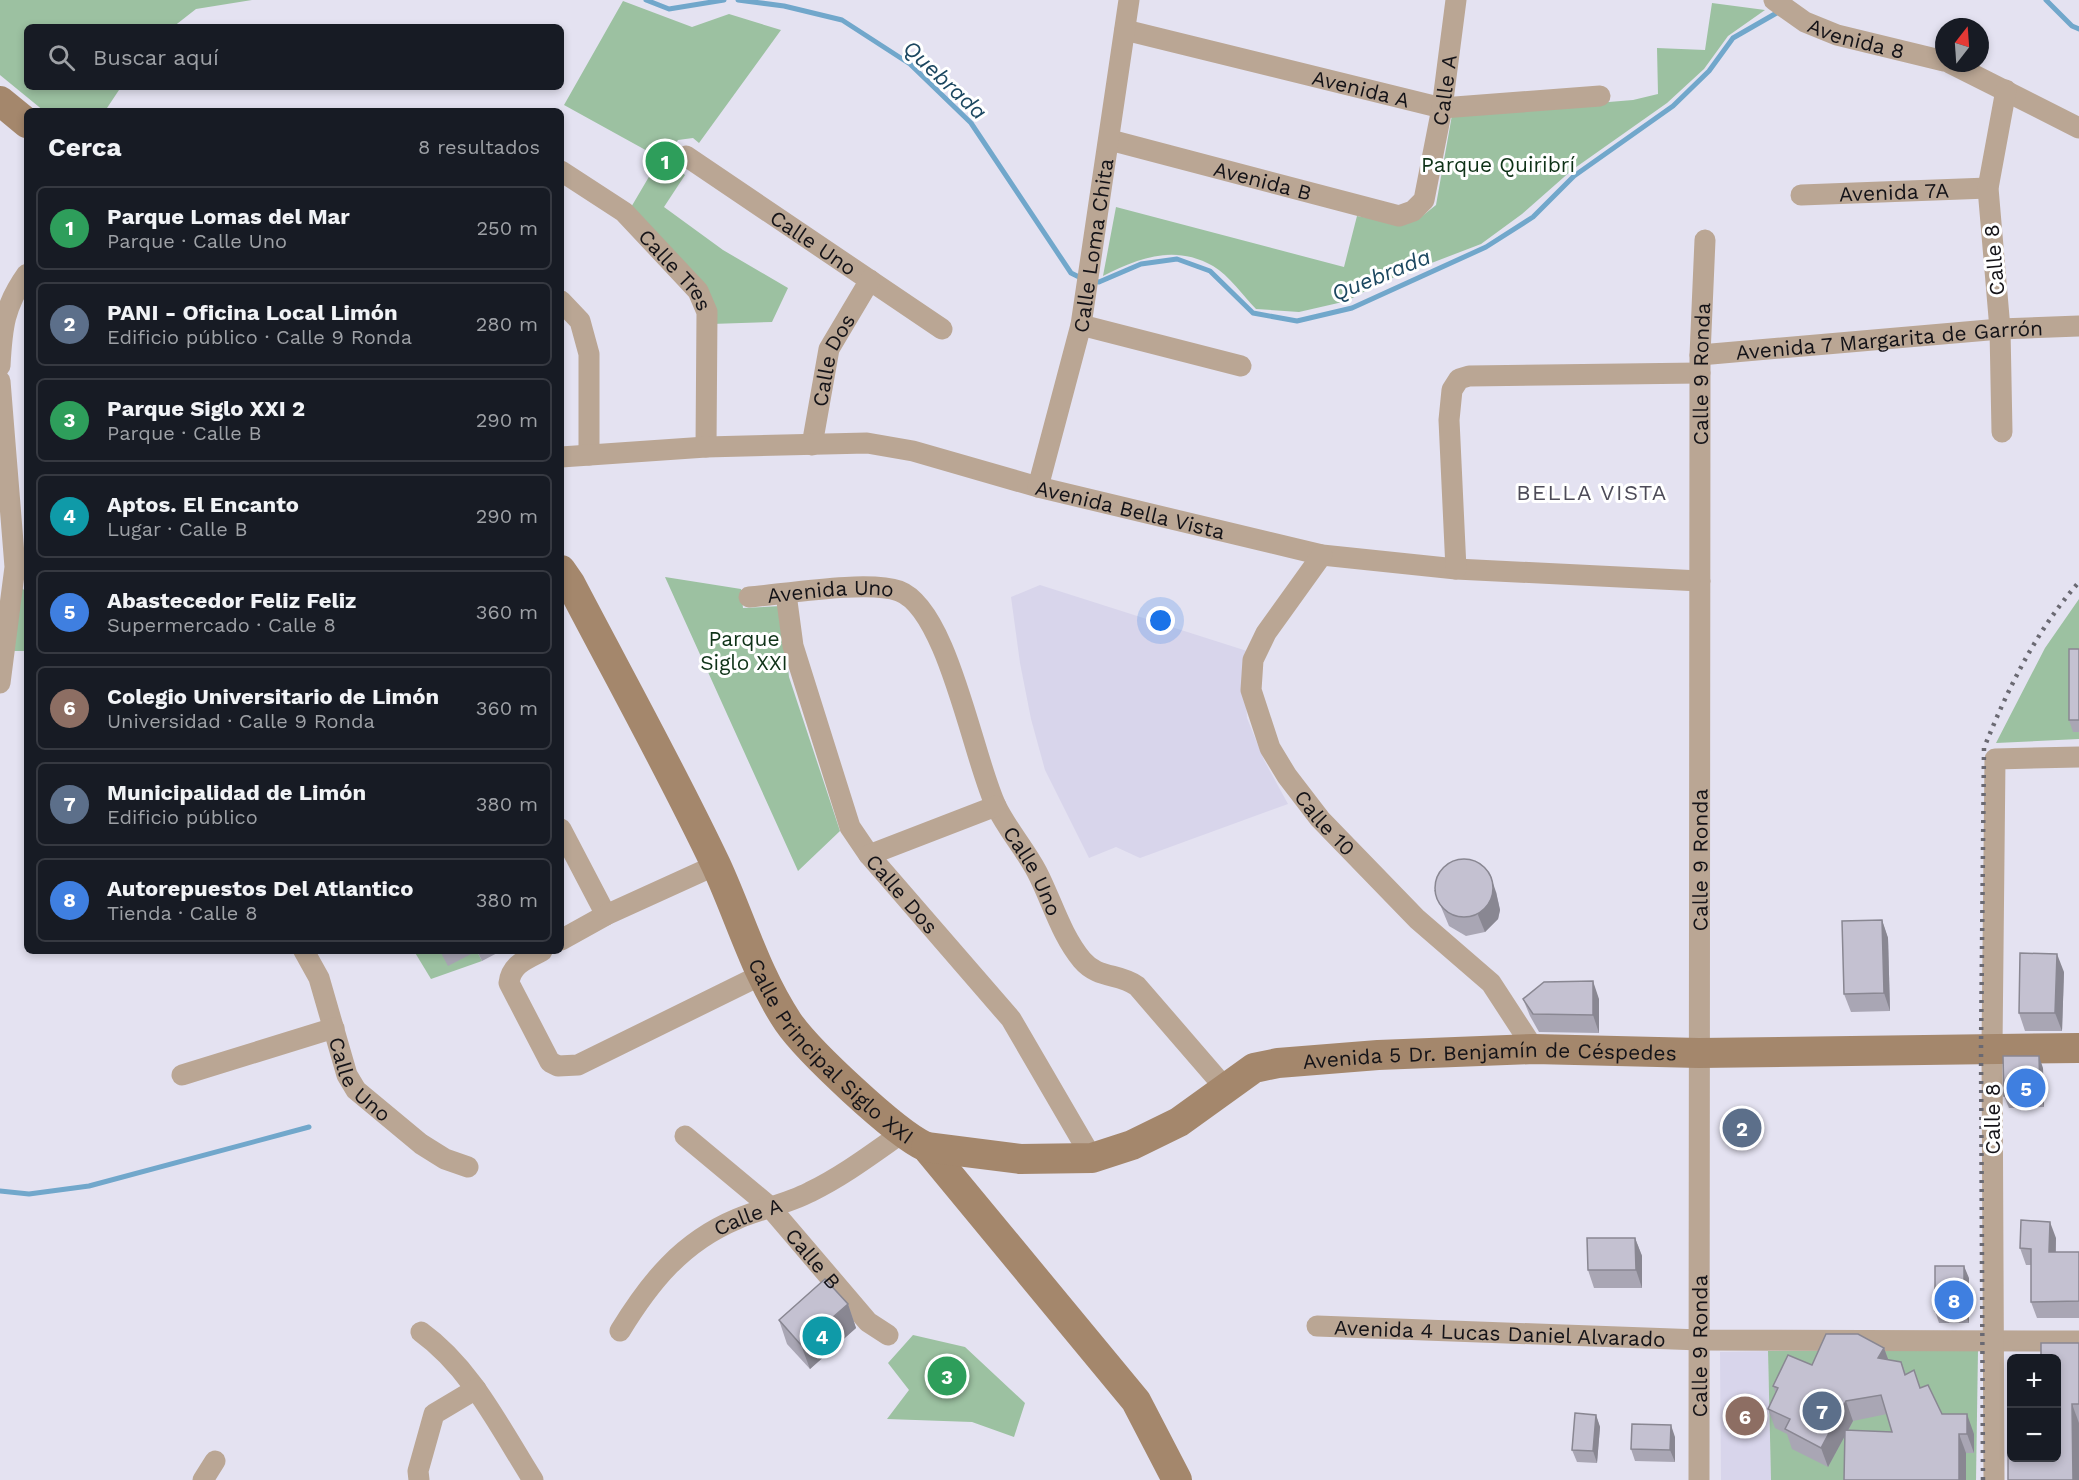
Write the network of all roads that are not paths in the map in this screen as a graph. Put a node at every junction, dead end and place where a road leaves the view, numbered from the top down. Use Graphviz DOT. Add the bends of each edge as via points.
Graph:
graph roads {
  1 [pos="1129,0"];
  2 [pos="1456,0"];
  3 [pos="1774,0"];
  4 [pos="1125,30"];
  5 [pos="1935,60"];
  6 [pos="1969,72"];
  7 [pos="2006,90"];
  8 [pos="1600,96"];
  9 [pos="0,101"];
  10 [pos="1442,108"];
  11 [pos="24,121"];
  12 [pos="2079,128"];
  13 [pos="1110,140"];
  14 [pos="686,156"];
  15 [pos="564,173"];
  16 [pos="1988,188"];
  17 [pos="1801,195"];
  18 [pos="1413,211"];
  19 [pos="1705,240"];
  20 [pos="24,277"];
  21 [pos="870,280"];
  22 [pos="7,295"];
  23 [pos="564,304"];
  24 [pos="1081,325"];
  25 [pos="2079,326"];
  26 [pos="942,329"];
  27 [pos="2000,329"];
  28 [pos="1700,364"];
  29 [pos="0,366"];
  30 [pos="1241,366"];
  31 [pos="0,381"];
  32 [pos="2002,432"];
  33 [pos="812,445"];
  34 [pos="706,447"];
  35 [pos="589,455"];
  36 [pos="564,457"];
  37 [pos="1038,487"];
  38 [pos="1322,555"];
  39 [pos="1456,569"];
  40 [pos="21,575"];
  41 [pos="1700,581"];
  42 [pos="564,582"];
  43 [pos="786,594"];
  44 [pos="749,597"];
  45 [pos="911,598"];
  46 [pos="0,683"];
  47 [pos="2079,757"];
  48 [pos="996,806"];
  49 [pos="564,835"];
  50 [pos="869,855"];
  51 [pos="716,865"];
  52 [pos="606,915"];
  53 [pos="564,938"];
  54 [pos="306,954"];
  55 [pos="537,954"];
  56 [pos="763,974"];
  57 [pos="334,1028"];
  58 [pos="1534,1048"];
  59 [pos="1992,1048"];
  60 [pos="2079,1048"];
  61 [pos="1699,1053"];
  62 [pos="182,1075"];
  63 [pos="1226,1089"];
  64 [pos="685,1136"];
  65 [pos="914,1140"];
  66 [pos="1092,1158"];
  67 [pos="468,1167"];
  68 [pos="769,1206"];
  69 [pos="1317,1326"];
  70 [pos="620,1331"];
  71 [pos="421,1332"];
  72 [pos="888,1335"];
  73 [pos="1700,1340"];
  74 [pos="2079,1341"];
  75 [pos="1992,1342"];
  76 [pos="476,1389"];
  77 [pos="214,1461"];
  78 [pos="203,1480"];
  79 [pos="419,1480"];
  80 [pos="533,1480"];
  81 [pos="1177,1480"];
  82 [pos="1699,1480"];
  83 [pos="1994,1480"];
  1 -- 4 [label="street, Calle Loma Chita"];
  2 -- 10 [label="street, Calle A"];
  3 -- 5 [label="street, Avenida 8" via="1805,22 1837,35"];
  4 -- 10 [label="street, Avenida A"];
  4 -- 13 [label="street, Calle Loma Chita"];
  6 -- 7 [label="street"];
  7 -- 12 [label="street"];
  7 -- 16 [label="street, Calle 8"];
  8 -- 10 [label="street, Avenida A"];
  9 -- 11 [label="street"];
  10 -- 18 [label="street, Calle A" via="1424,200"];
  13 -- 18 [label="street, Avenida B" via="1399,216"];
  13 -- 24 [label="street, Calle Loma Chita"];
  14 -- 21 [label="street, Calle Uno"];
  15 -- 34 [label="street, Calle Tres" via="624,212 698,291 707,312"];
  16 -- 17 [label="street, Avenida 7A"];
  16 -- 27 [label="street, Calle 8"];
  19 -- 28 [label="street, Calle 9 Ronda"];
  20 -- 22 [label="street"];
  21 -- 26 [label="street, Calle Uno"];
  21 -- 33 [label="street, Calle Dos" via="829,349"];
  22 -- 29 [label="street"];
  23 -- 35 [label="street" via="580,321 589,354"];
  24 -- 30 [label="street"];
  24 -- 37 [label="street, Calle Loma Chita"];
  25 -- 27 [label="street, Avenida 7 Margarita de Garrón"];
  27 -- 28 [label="street, Avenida 7 Margarita de Garrón"];
  27 -- 32 [label="street, Calle 8"];
  28 -- 39 [label="street, Avenida 7 Margarita de Garrón" via="1459,379 1452,390 1449,420"];
  28 -- 41 [label="street, Calle 9 Ronda"];
  31 -- 40 [label="street"];
  33 -- 34 [label="street, Avenida Bella Vista"];
  33 -- 37 [label="street, Avenida Bella Vista" via="867,443 913,451"];
  34 -- 35 [label="street, Avenida Bella Vista"];
  35 -- 36 [label="street, Avenida Bella Vista"];
  37 -- 38 [label="street, Avenida Bella Vista"];
  38 -- 39 [label="street, Avenida Bella Vista"];
  38 -- 58 [label="street, Calle 10" via="1266,633 1253,660 1251,690 1270,748 1320,819 1417,918 1491,983"];
  39 -- 41 [label="street, Avenida Bella Vista"];
  40 -- 46 [label="street"];
  41 -- 61 [label="street, Calle 9 Ronda"];
  42 -- 51 [label="street, Calle Principal Siglo XXI"];
  43 -- 44 [label="street, Avenida Uno"];
  43 -- 45 [label="street, Avenida Uno" via="868,587 898,591"];
  43 -- 50 [label="street, Calle Dos" via="793,646 850,827"];
  45 -- 48 [label="street, Calle Uno" via="935,629"];
  47 -- 59 [label="street, Calle 8" via="1995,759"];
  48 -- 50 [label="street"];
  48 -- 63 [label="street, Calle Uno" via="1037,871 1071,946 1083,962 1093,972 1137,986"];
  49 -- 52 [label="street"];
  50 -- 66 [label="street, Calle Dos" via="1011,1019"];
  51 -- 52 [label="street"];
  51 -- 56 [label="street, Calle Principal Siglo XXI"];
  52 -- 53 [label="street"];
  54 -- 57 [label="street, Calle Uno" via="319,978"];
  55 -- 56 [label="street" via="516,966 508,983 550,1062 558,1066 578,1065"];
  56 -- 65 [label="street, Calle Principal Siglo XXI" via="789,1023 825,1061"];
  57 -- 62 [label="street"];
  57 -- 67 [label="street, Calle Uno" via="347,1076 356,1090 422,1144 445,1159"];
  58 -- 61 [label="street, Avenida 5 Dr. Benjamín de Céspedes"];
  58 -- 63 [label="street, Avenida 5 Dr. Benjamín de Céspedes" via="1278,1063 1254,1068"];
  59 -- 60 [label="street, Avenida 5 Dr. Benjamín de Céspedes"];
  59 -- 61 [label="street, Avenida 5 Dr. Benjamín de Céspedes"];
  59 -- 75 [label="street, Calle 8"];
  61 -- 73 [label="street, Calle 9 Ronda"];
  63 -- 66 [label="street, Avenida 5 Dr. Benjamín de Céspedes" via="1179,1122 1132,1145"];
  64 -- 68 [label="street, Calle B"];
  65 -- 66 [label="street, Avenida 5 Dr. Benjamín de Céspedes" via="1020,1159"];
  65 -- 68 [label="street, Calle A" via="807,1194"];
  65 -- 81 [label="street, Calle Principal Siglo XXI" via="1136,1401"];
  68 -- 70 [label="street, Calle A" via="734,1220 692,1246 661,1272"];
  68 -- 72 [label="street, Calle B" via="868,1322"];
  69 -- 73 [label="street, Avenida 4 Lucas Daniel Alvarado"];
  71 -- 76 [label="street" via="446,1350"];
  73 -- 75 [label="street, Avenida 4 Lucas Daniel Alvarado"];
  73 -- 82 [label="street, Calle 9 Ronda"];
  74 -- 75 [label="street, Avenida 4 Lucas Daniel Alvarado"];
  75 -- 83 [label="street, Calle 8"];
  76 -- 79 [label="street" via="434,1414"];
  76 -- 80 [label="street"];
  77 -- 78 [label="street"];
}
